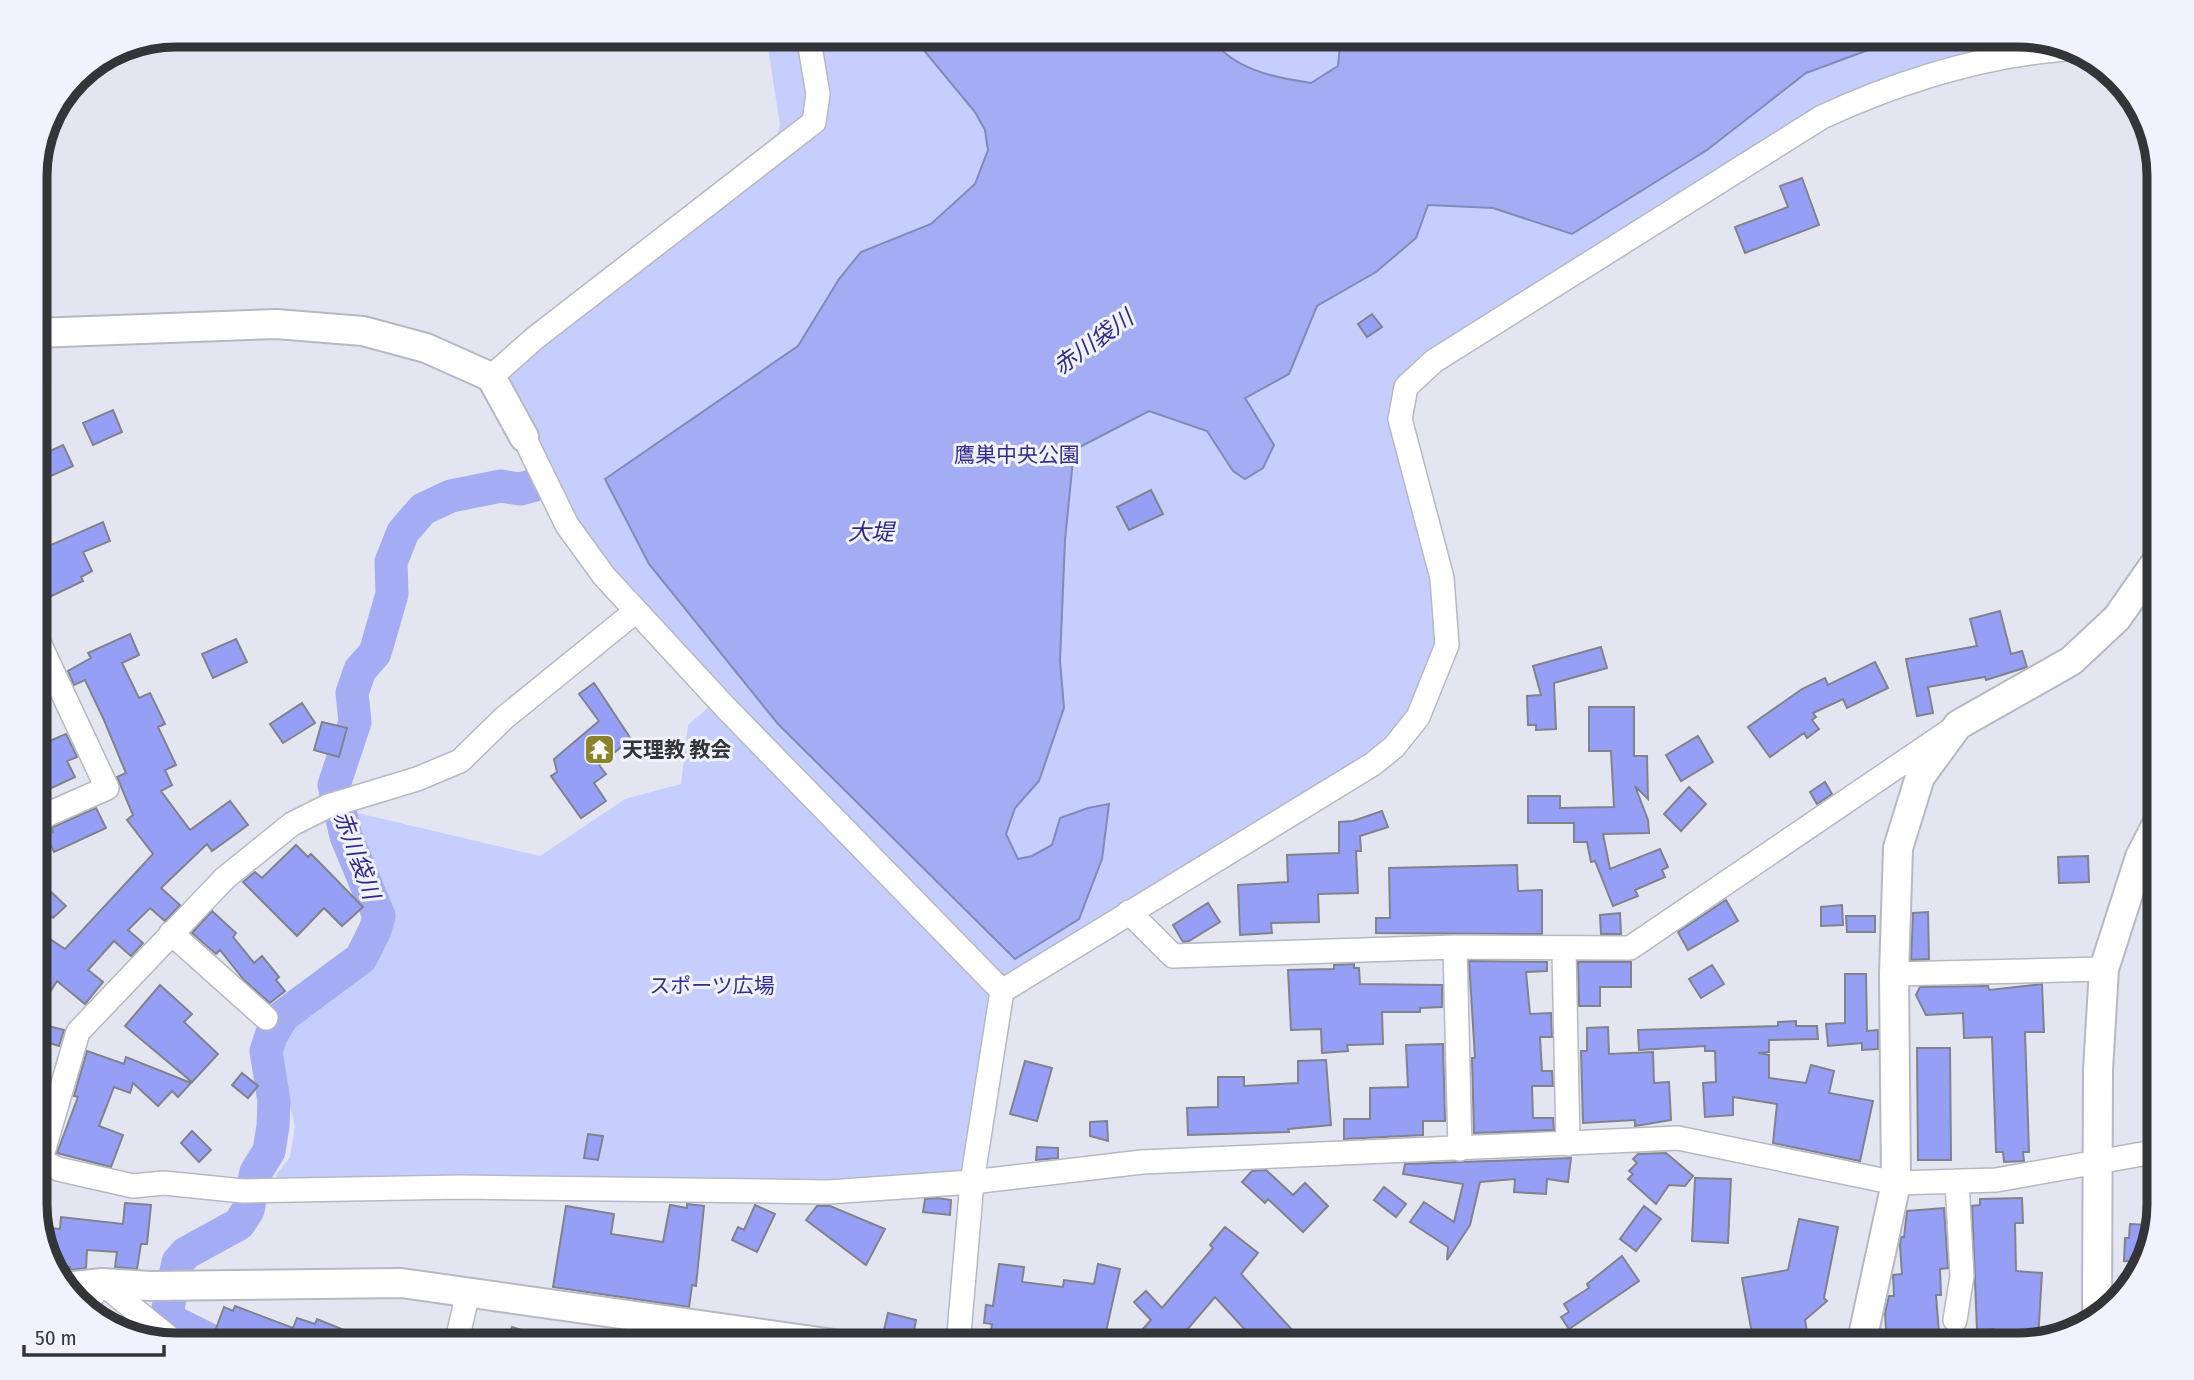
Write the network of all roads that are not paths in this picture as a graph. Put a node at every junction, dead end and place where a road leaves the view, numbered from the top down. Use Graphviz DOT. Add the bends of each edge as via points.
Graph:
graph roads {
  1 [pos="810,48"];
  2 [pos="2049,51"];
  3 [pos="48,333"];
  4 [pos="491,377"];
  5 [pos="524,437"];
  6 [pos="2147,575"];
  7 [pos="636,611"];
  8 [pos="48,663"];
  9 [pos="1958,725"];
  10 [pos="48,814"];
  11 [pos="2147,843"];
  12 [pos="1129,912"];
  13 [pos="171,933"];
  14 [pos="1455,947"];
  15 [pos="1564,950"];
  16 [pos="2104,969"];
  17 [pos="1894,974"];
  18 [pos="1002,991"];
  19 [pos="266,1018"];
  20 [pos="48,1126"];
  21 [pos="1568,1144"];
  22 [pos="1460,1149"];
  23 [pos="2147,1153"];
  24 [pos="2098,1161"];
  25 [pos="48,1164"];
  26 [pos="1957,1181"];
  27 [pos="972,1182"];
  28 [pos="1896,1183"];
  29 [pos="102,1283"];
  30 [pos="77,1286"];
  31 [pos="468,1292"];
  32 [pos="91,1300"];
  33 [pos="2097,1305"];
  34 [pos="100,1308"];
  35 [pos="132,1308"];
  36 [pos="1955,1320"];
  37 [pos="162,1332"];
  38 [pos="459,1333"];
  39 [pos="757,1333"];
  40 [pos="959,1333"];
  41 [pos="1864,1333"];
  1 -- 4 [label="street" via="818,94 814,122"];
  2 -- 12 [label="street" via="1965,64 1872,94 1822,117 1434,360 1406,387 1400,419 1442,578 1446,621 1447,645 1418,717 1373,764"];
  3 -- 4 [label="street" via="276,324 363,331 426,348"];
  4 -- 5 [label="street"];
  5 -- 7 [label="street" via="567,525"];
  6 -- 9 [label="street" via="2117,618 2070,661"];
  7 -- 13 [label="street" via="505,718 460,761 328,806 292,824 225,878"];
  7 -- 18 [label="street"];
  8 -- 10 [label="street" via="107,788"];
  9 -- 15 [label="street" via="1630,948"];
  9 -- 17 [label="street" via="1920,776 1898,848"];
  11 -- 16 [label="street"];
  12 -- 14 [label="street" via="1172,956"];
  12 -- 18 [label="street"];
  13 -- 19 [label="street"];
  13 -- 20 [label="street" via="78,1032"];
  14 -- 15 [label="street"];
  14 -- 22 [label="street"];
  15 -- 21 [label="street"];
  16 -- 17 [label="street"];
  16 -- 24 [label="street"];
  17 -- 28 [label="street"];
  18 -- 27 [label="street"];
  21 -- 22 [label="street"];
  21 -- 28 [label="street" via="1678,1138"];
  22 -- 27 [label="street" via="1142,1162"];
  23 -- 24 [label="street"];
  24 -- 26 [label="street" via="1996,1180"];
  24 -- 33 [label="street"];
  25 -- 27 [label="street" via="133,1186 164,1183 243,1191 461,1187 828,1192"];
  26 -- 28 [label="street"];
  26 -- 36 [label="street" via="1962,1276"];
  27 -- 40 [label="street"];
  28 -- 41 [label="street"];
  29 -- 30 [label="street"];
  29 -- 31 [label="street" via="401,1283"];
  29 -- 32 [label="street"];
  29 -- 35 [label="street"];
  31 -- 38 [label="street"];
  31 -- 39 [label="street"];
  34 -- 35 [label="street"];
  35 -- 37 [label="street"];
}
